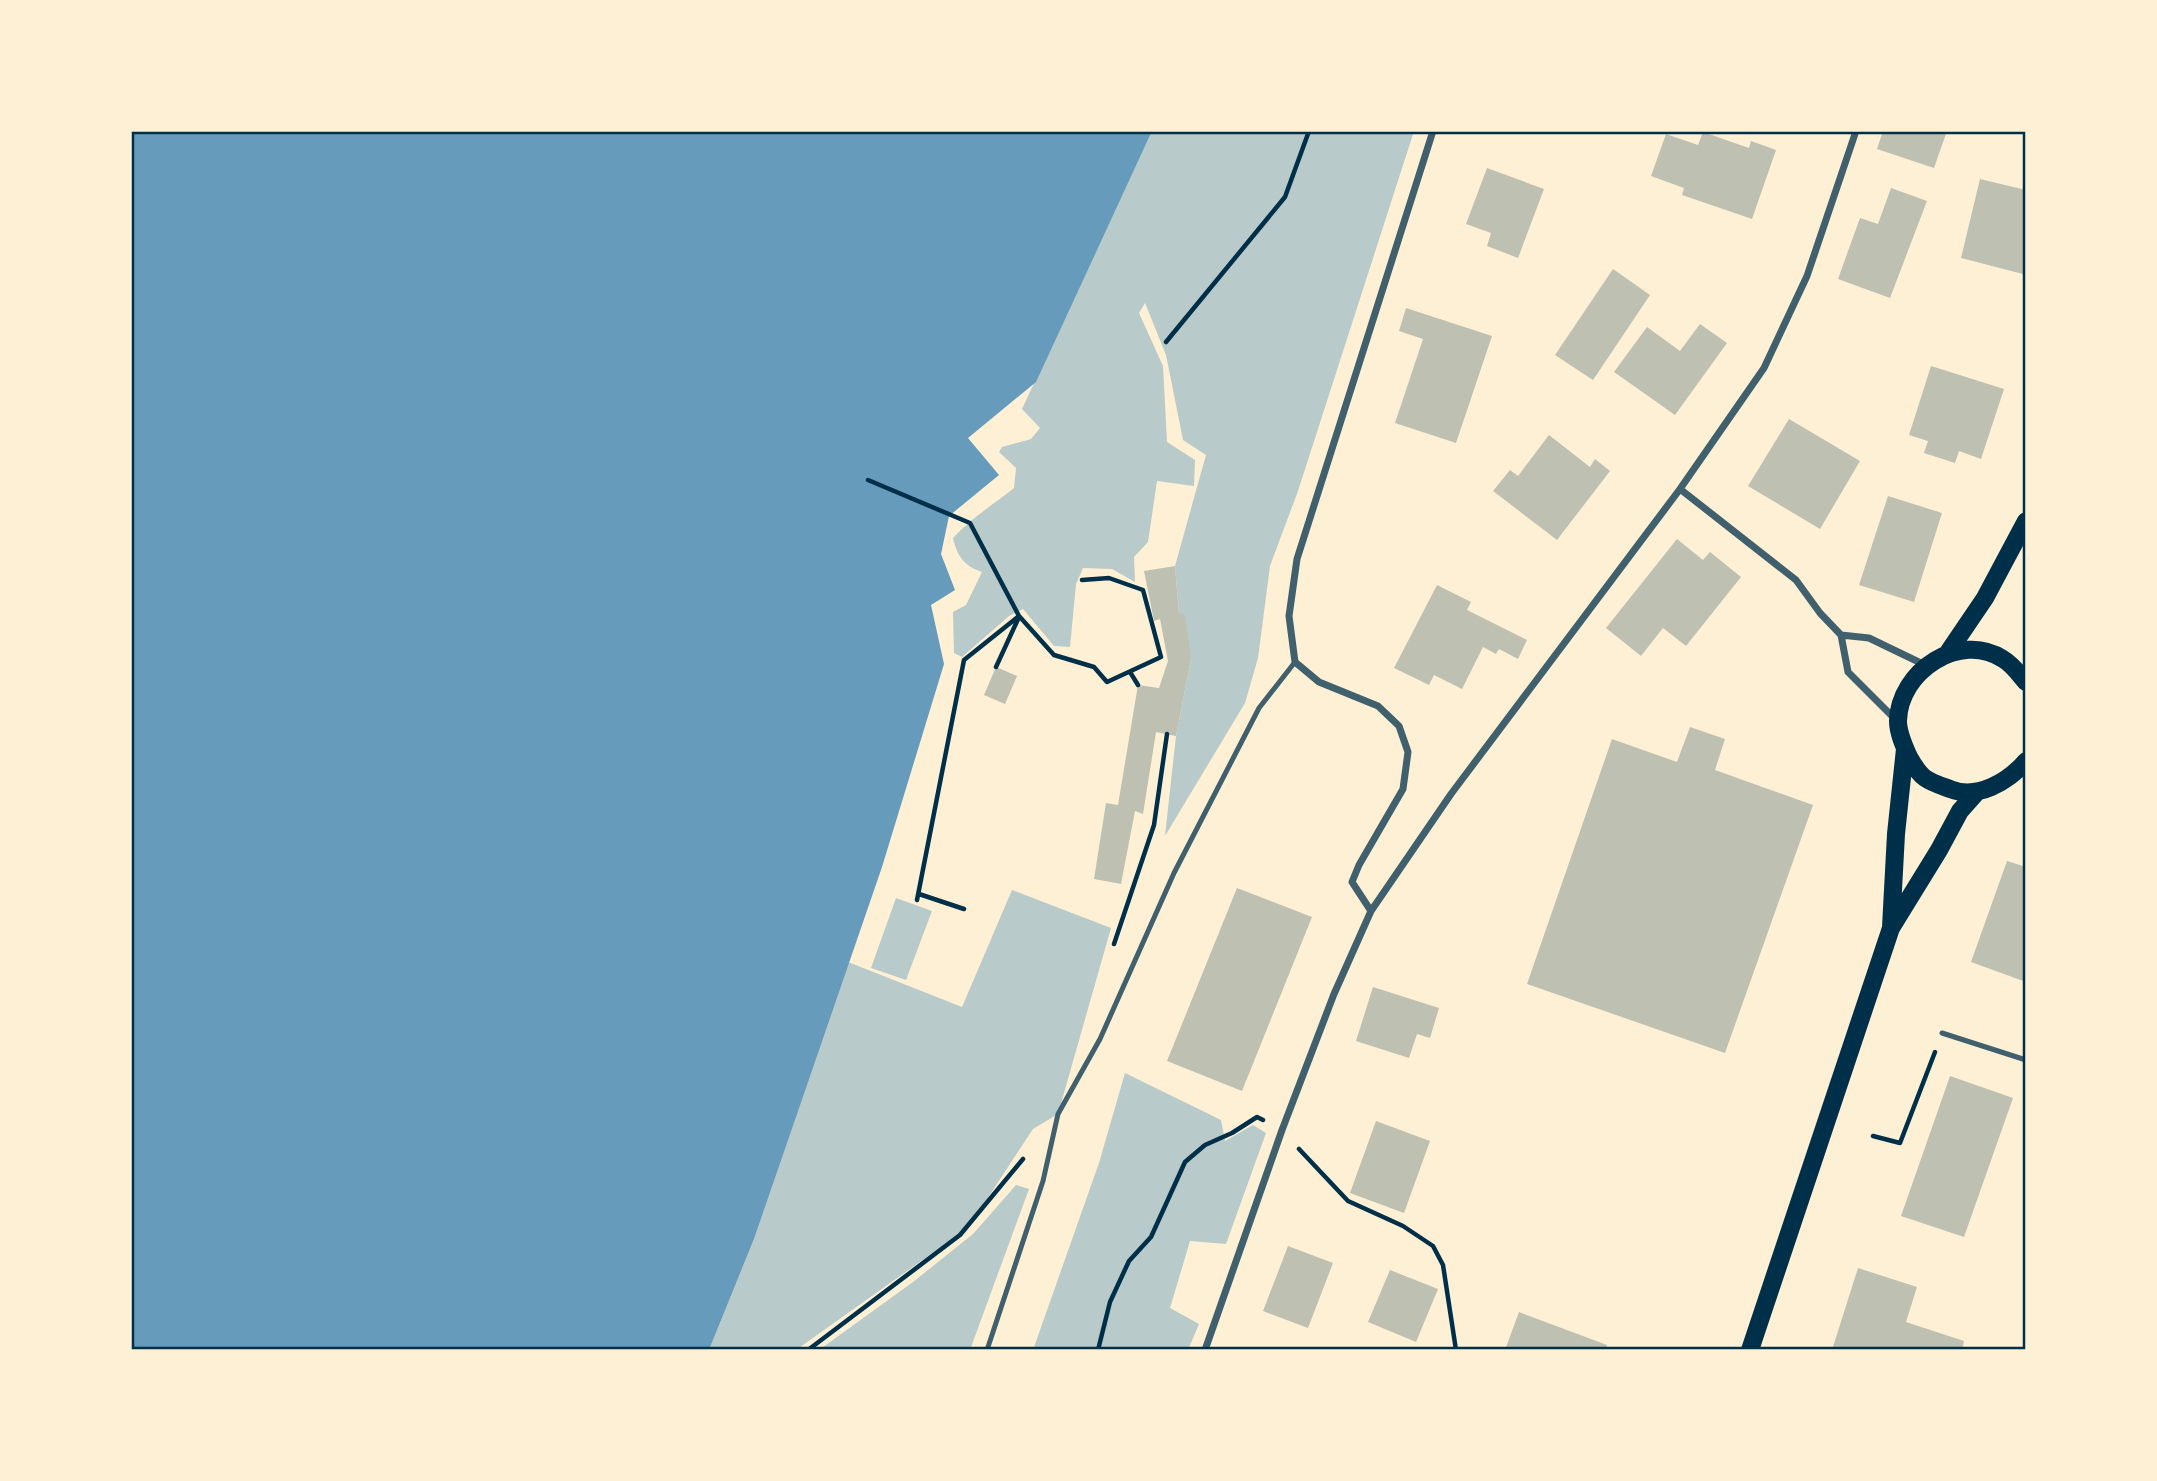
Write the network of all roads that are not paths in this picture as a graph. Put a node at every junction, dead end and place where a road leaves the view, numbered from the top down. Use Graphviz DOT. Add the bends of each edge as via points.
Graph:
graph roads {
  1 [pos="1433,131"];
  2 [pos="1856,131"];
  3 [pos="1681,489"];
  4 [pos="2026,521"];
  5 [pos="1841,635"];
  6 [pos="1947,654"];
  7 [pos="1295,662"];
  8 [pos="1927,666"];
  9 [pos="2026,682"];
  10 [pos="1898,722"];
  11 [pos="1905,749"];
  12 [pos="2026,761"];
  13 [pos="1976,793"];
  14 [pos="1371,911"];
  15 [pos="1891,929"];
  16 [pos="1942,1033"];
  17 [pos="2026,1060"];
  18 [pos="987,1350"];
  19 [pos="1205,1350"];
  20 [pos="1750,1350"];
  1 -- 7 [label="street" via="1297,559 1289,616"];
  2 -- 3 [label="street" via="1807,276 1764,368"];
  3 -- 5 [label="street" via="1796,580"];
  3 -- 14 [label="street" via="1451,794"];
  4 -- 6 [label="main road" via="1985,598"];
  5 -- 8 [label="street" via="1869,638"];
  5 -- 10 [label="street" via="1848,672"];
  6 -- 8 [label="main road"];
  6 -- 9 [label="main road" via="1976,649 2003,658"];
  7 -- 14 [label="street" via="1319,682 1378,706 1399,726 1408,752 1403,789 1352,882"];
  7 -- 18 [label="lane" via="1259,708 1174,873 1100,1039 1058,1114 1042,1181"];
  8 -- 10 [label="main road" via="1905,694"];
  10 -- 11 [label="main road"];
  11 -- 13 [label="main road" via="1925,778 1957,792"];
  11 -- 15 [label="main road"];
  12 -- 13 [label="main road" via="1999,783"];
  13 -- 15 [label="main road" via="1960,811"];
  14 -- 19 [label="street" via="1282,1130"];
  15 -- 20 [label="main road"];
  16 -- 17 [label="lane"];
}
